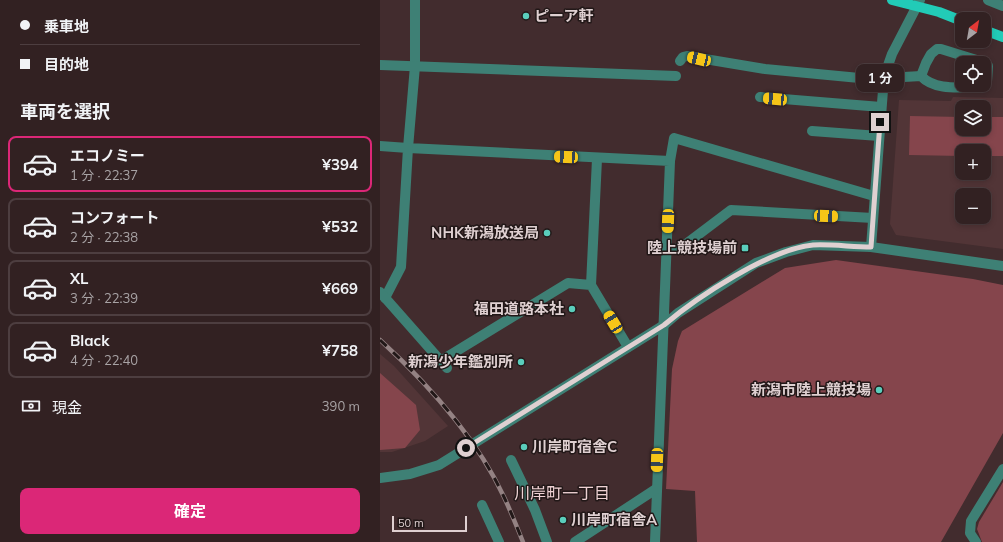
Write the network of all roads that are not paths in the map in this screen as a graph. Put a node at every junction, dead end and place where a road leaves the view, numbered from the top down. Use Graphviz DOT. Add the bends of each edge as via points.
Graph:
graph roads {
  1 [pos="415,0"];
  2 [pos="892,0"];
  3 [pos="988,0"];
  4 [pos="919,3"];
  5 [pos="1003,6"];
  6 [pos="955,18"];
  7 [pos="991,33"];
  8 [pos="1003,37"];
  9 [pos="956,56"];
  10 [pos="680,61"];
  11 [pos="380,65"];
  12 [pos="415,66"];
  13 [pos="676,76"];
  14 [pos="921,76"];
  15 [pos="884,78"];
  16 [pos="955,84"];
  17 [pos="760,97"];
  18 [pos="881,107"];
  19 [pos="812,131"];
  20 [pos="879,136"];
  21 [pos="380,146"];
  22 [pos="408,148"];
  23 [pos="597,159"];
  24 [pos="670,161"];
  25 [pos="874,196"];
  26 [pos="873,218"];
  27 [pos="871,247"];
  28 [pos="667,251"];
  29 [pos="1003,266"];
  30 [pos="591,285"];
  31 [pos="382,295"];
  32 [pos="664,325"];
  33 [pos="628,347"];
  34 [pos="511,460"];
  35 [pos="1003,469"];
  36 [pos="380,478"];
  37 [pos="656,489"];
  38 [pos="482,505"];
  39 [pos="499,542"];
  40 [pos="547,542"];
  41 [pos="575,542"];
  42 [pos="655,542"];
  43 [pos="976,542"];
  1 -- 12 [label="street"];
  2 -- 4 [label="main road"];
  3 -- 5 [label="street"];
  4 -- 6 [label="main road"];
  4 -- 15 [label="street" via="892,54"];
  7 -- 8 [label="main road"];
  9 -- 14 [label="street" via="937,49 931,54"];
  10 -- 15 [label="street" via="687,56 780,71"];
  11 -- 12 [label="street"];
  12 -- 13 [label="street"];
  12 -- 22 [label="street"];
  14 -- 15 [label="street"];
  14 -- 16 [label="street" via="935,86"];
  15 -- 18 [label="street"];
  17 -- 18 [label="street"];
  18 -- 20 [label="street"];
  19 -- 20 [label="street"];
  20 -- 25 [label="street"];
  21 -- 22 [label="street"];
  22 -- 23 [label="street"];
  22 -- 31 [label="street" via="402,267"];
  23 -- 24 [label="street"];
  23 -- 30 [label="street"];
  24 -- 25 [label="street" via="674,138"];
  24 -- 28 [label="street"];
  25 -- 26 [label="street"];
  26 -- 27 [label="street"];
  26 -- 28 [label="street" via="731,210 682,247"];
  27 -- 29 [label="street"];
  27 -- 32 [label="street" via="813,245 756,263 678,313"];
  28 -- 32 [label="street"];
  30 -- 31 [label="street" via="568,283 444,364"];
  30 -- 33 [label="street"];
  32 -- 33 [label="street"];
  32 -- 37 [label="street"];
  33 -- 36 [label="street" via="439,465 410,474"];
  34 -- 40 [label="street"];
  35 -- 43 [label="street" via="972,521 970,533"];
  37 -- 41 [label="street"];
  37 -- 42 [label="street"];
  38 -- 39 [label="street"];
}
